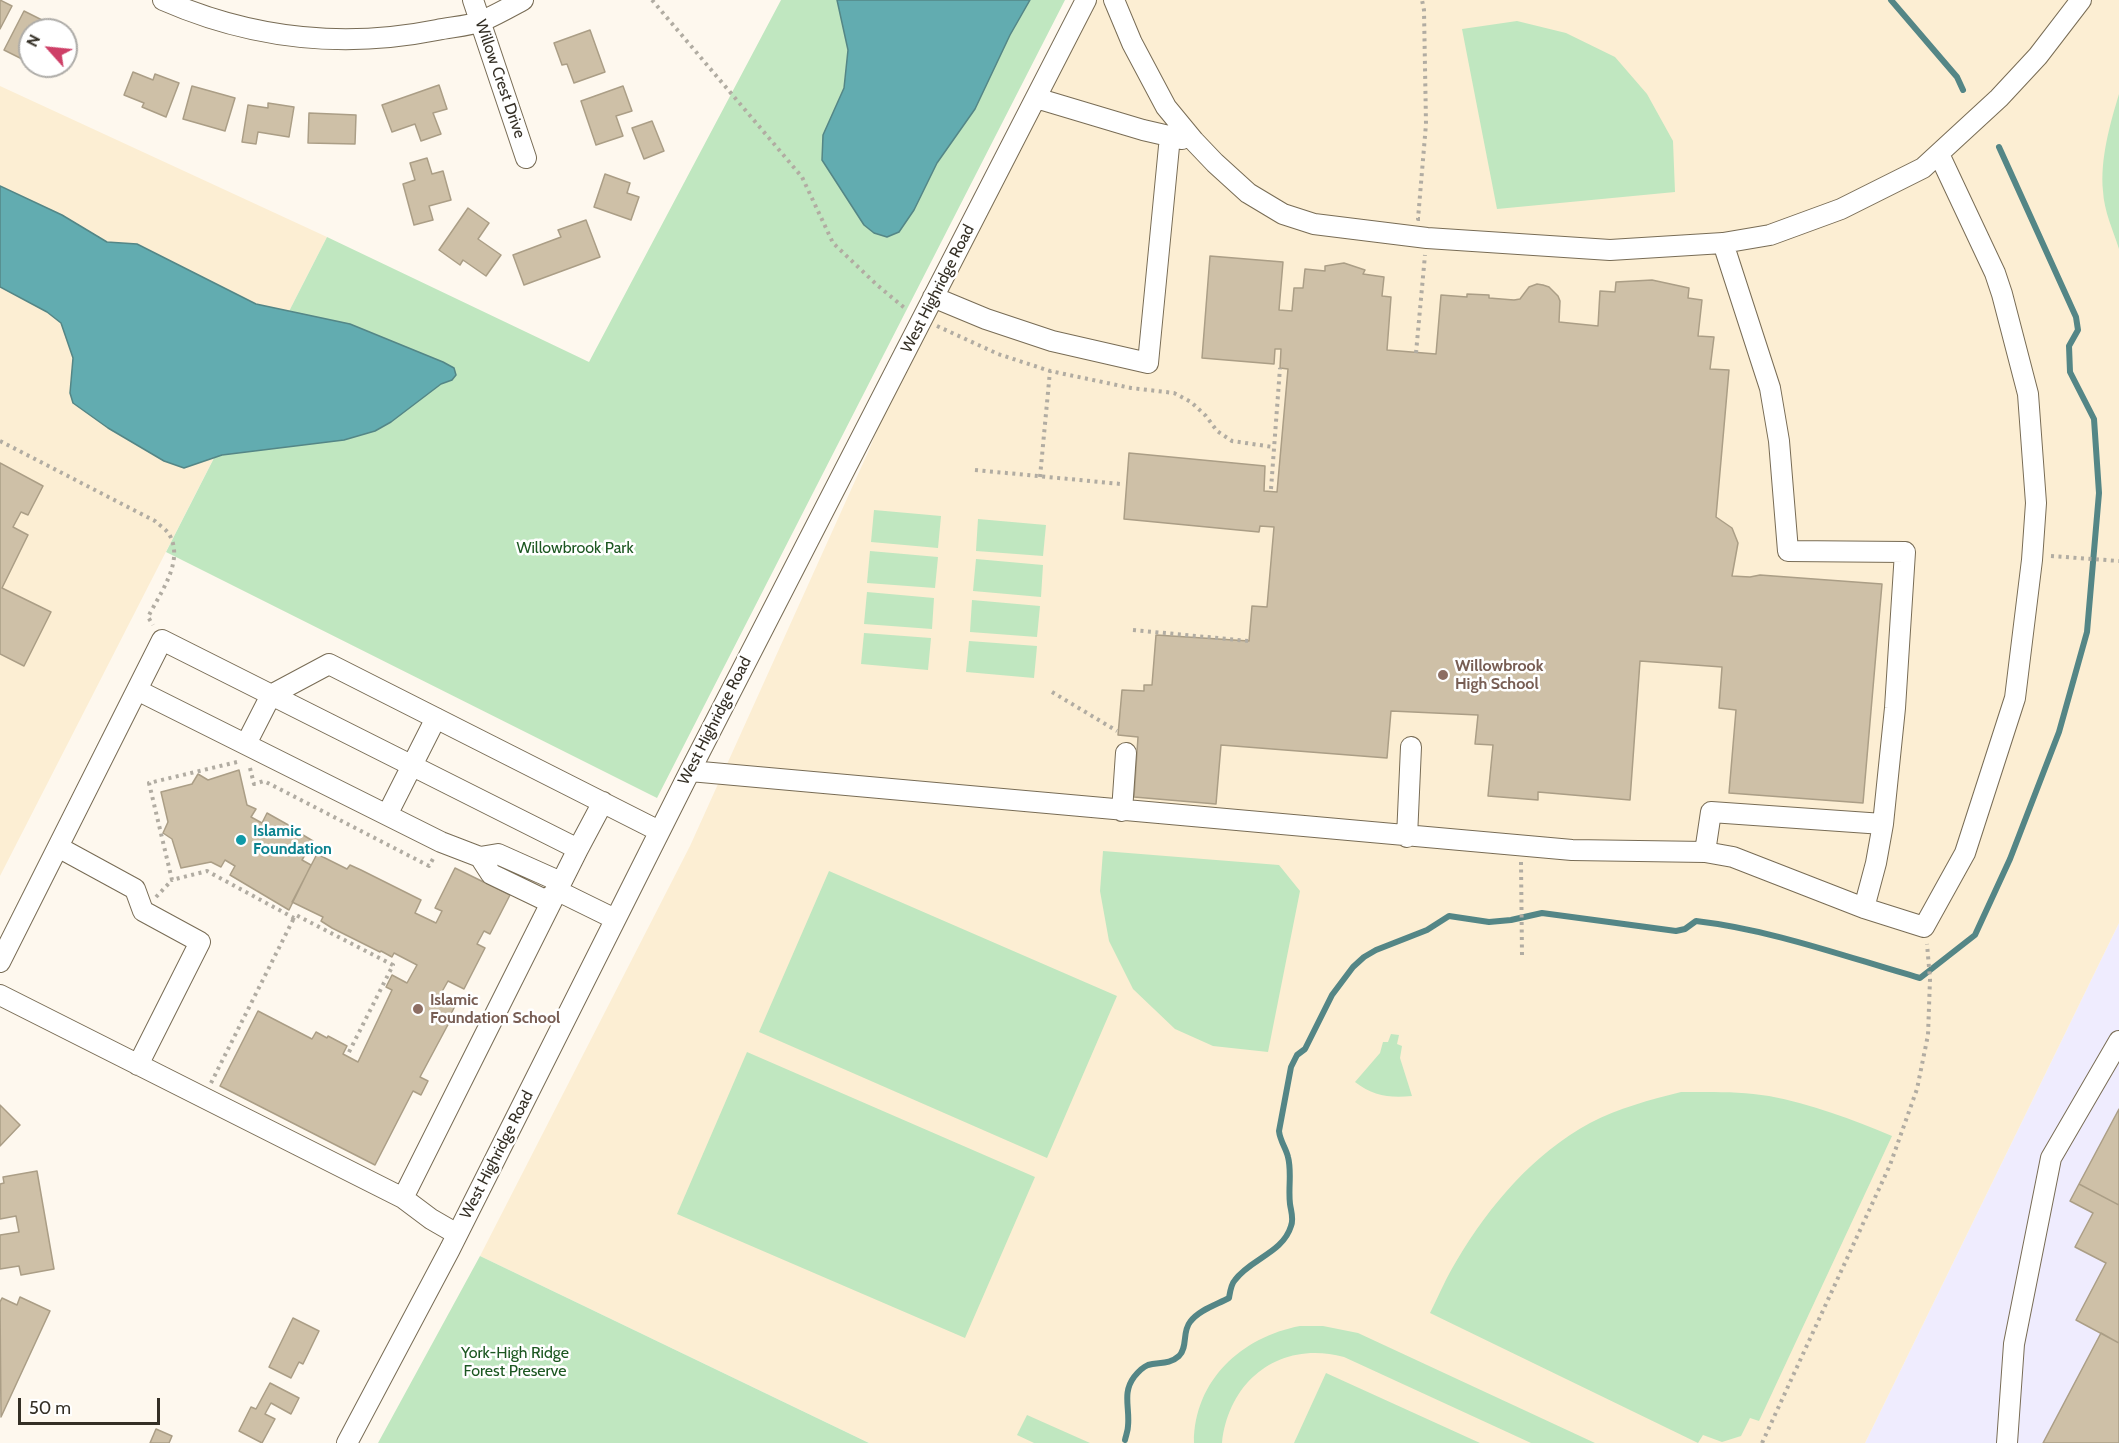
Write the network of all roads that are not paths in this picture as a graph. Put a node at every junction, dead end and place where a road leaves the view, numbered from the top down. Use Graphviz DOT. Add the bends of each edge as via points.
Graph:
graph roads {
  1 [pos="163,0"];
  2 [pos="473,0"];
  3 [pos="524,0"];
  4 [pos="1086,0"];
  5 [pos="1114,0"];
  6 [pos="2081,0"];
  7 [pos="481,22"];
  8 [pos="1036,98"];
  9 [pos="1170,136"];
  10 [pos="1194,141"];
  11 [pos="1939,154"];
  12 [pos="526,158"];
  13 [pos="1723,243"];
  14 [pos="933,297"];
  15 [pos="137,690"];
  16 [pos="271,695"];
  17 [pos="436,718"];
  18 [pos="246,744"];
  19 [pos="1411,747"];
  20 [pos="1126,753"];
  21 [pos="412,766"];
  22 [pos="690,771"];
  23 [pos="603,802"];
  24 [pos="1122,811"];
  25 [pos="387,815"];
  26 [pos="1883,824"];
  27 [pos="660,831"];
  28 [pos="1407,837"];
  29 [pos="58,847"];
  30 [pos="578,849"];
  31 [pos="1705,852"];
  32 [pos="558,891"];
  33 [pos="1864,908"];
  34 [pos="615,920"];
  35 [pos="0,962"];
  36 [pos="0,995"];
  37 [pos="2119,1041"];
  38 [pos="138,1065"];
  39 [pos="403,1198"];
  40 [pos="457,1234"];
  41 [pos="347,1443"];
  42 [pos="2007,1443"];
  1 -- 7 [label="street" via="246,29 320,40 370,40"];
  2 -- 7 [label="street, Willow Crest Drive"];
  3 -- 7 [label="street"];
  4 -- 8 [label="street, West Highridge Road"];
  5 -- 10 [label="street" via="1166,107"];
  6 -- 11 [label="street" via="2007,90"];
  7 -- 12 [label="street, Willow Crest Drive"];
  8 -- 9 [label="street"];
  8 -- 14 [label="street, West Highridge Road"];
  9 -- 10 [label="street"];
  9 -- 14 [label="street" via="1148,363 1052,341"];
  10 -- 13 [label="street" via="1248,193 1283,214 1314,224 1427,237 1610,250"];
  11 -- 13 [label="street" via="1923,168 1841,208 1770,235"];
  11 -- 33 [label="street" via="1995,273 2028,394 2036,503 2032,554 2014,698 1965,853 1924,927"];
  13 -- 26 [label="street" via="1770,388 1779,441 1788,551 1905,552"];
  14 -- 22 [label="street, West Highridge Road"];
  15 -- 16 [label="street" via="162,640"];
  15 -- 18 [label="street"];
  15 -- 29 [label="street"];
  16 -- 17 [label="street" via="329,664"];
  16 -- 18 [label="street"];
  16 -- 21 [label="street"];
  17 -- 21 [label="street"];
  17 -- 23 [label="street"];
  18 -- 25 [label="street"];
  19 -- 28 [label="street"];
  20 -- 24 [label="street"];
  21 -- 25 [label="street"];
  21 -- 30 [label="street"];
  22 -- 24 [label="street"];
  22 -- 27 [label="street, West Highridge Road"];
  23 -- 27 [label="street"];
  23 -- 30 [label="street"];
  24 -- 28 [label="street"];
  25 -- 32 [label="street" via="441,843 480,857 498,854 554,879"];
  26 -- 31 [label="street" via="1711,812"];
  26 -- 33 [label="street"];
  27 -- 34 [label="street, West Highridge Road"];
  28 -- 31 [label="street" via="1572,850"];
  29 -- 35 [label="street"];
  29 -- 38 [label="street" via="135,890 143,911 200,942"];
  30 -- 32 [label="street"];
  31 -- 33 [label="street" via="1733,857"];
  32 -- 34 [label="street"];
  32 -- 39 [label="street"];
  34 -- 40 [label="street, West Highridge Road"];
  36 -- 38 [label="street"];
  37 -- 42 [label="street" via="2051,1158 2014,1344"];
  38 -- 39 [label="street"];
  39 -- 40 [label="street"];
  40 -- 41 [label="street, West Highridge Road"];
}
